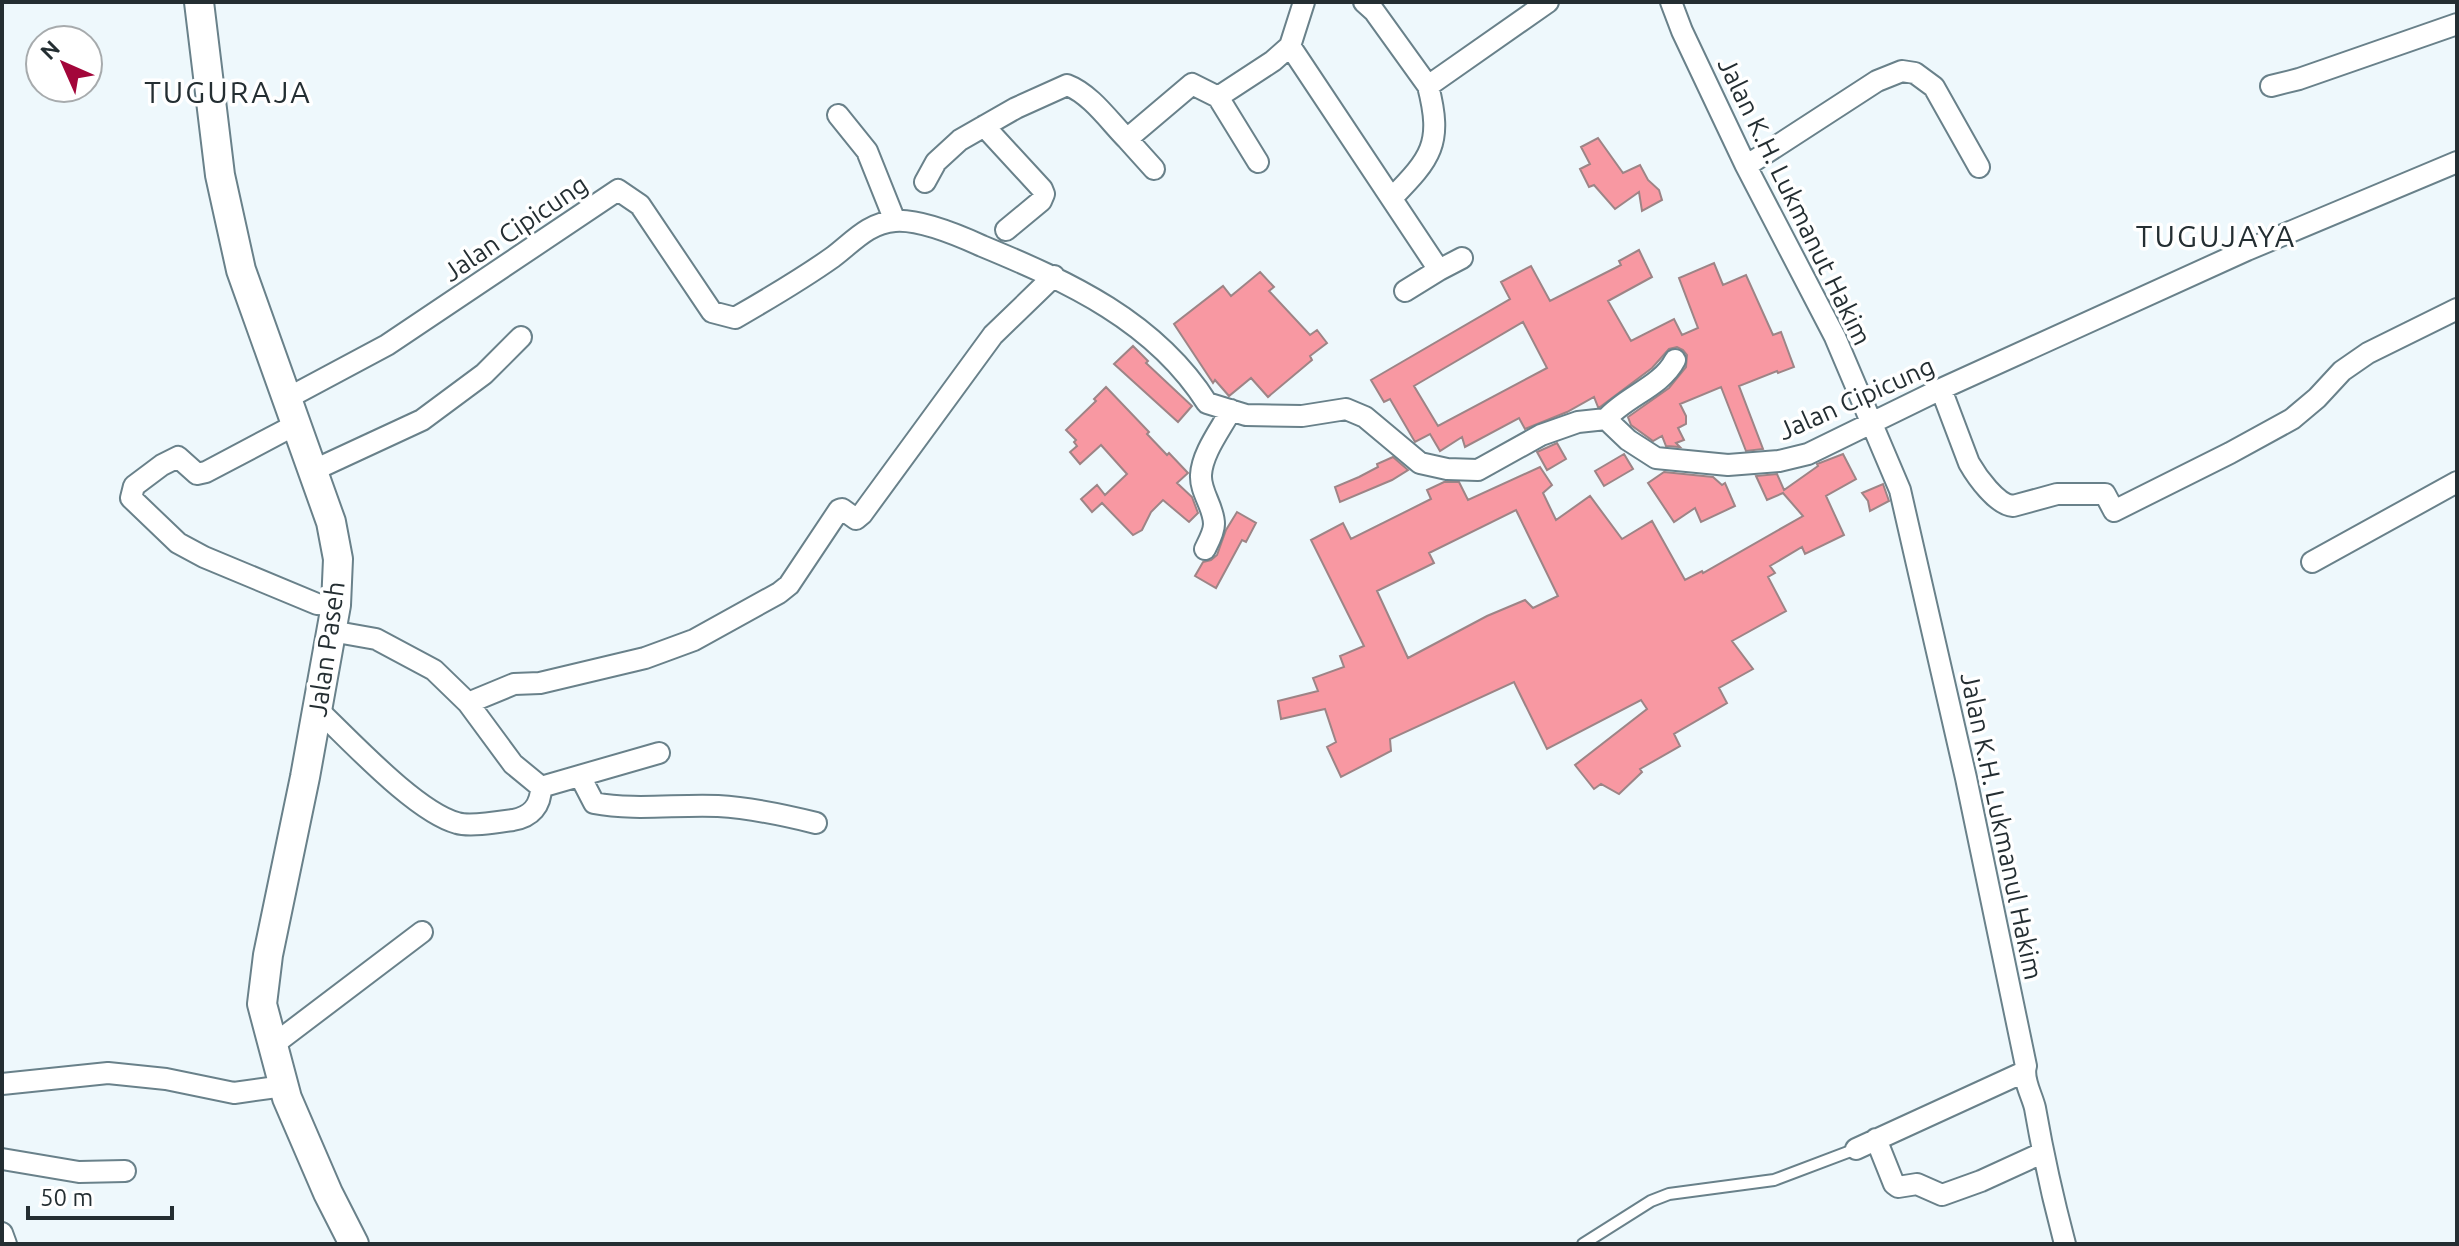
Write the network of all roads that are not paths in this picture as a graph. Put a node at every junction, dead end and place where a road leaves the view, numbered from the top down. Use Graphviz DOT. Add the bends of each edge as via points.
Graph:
graph roads {
  1 [pos="199,2"];
  2 [pos="1304,2"];
  3 [pos="1548,2"];
  4 [pos="1671,2"];
  5 [pos="1375,5"];
  6 [pos="2457,24"];
  7 [pos="1290,46"];
  8 [pos="1428,86"];
  9 [pos="2271,86"];
  10 [pos="1218,97"];
  11 [pos="838,115"];
  12 [pos="984,126"];
  13 [pos="1127,139"];
  14 [pos="1258,162"];
  15 [pos="2457,162"];
  16 [pos="1746,166"];
  17 [pos="1979,167"];
  18 [pos="1154,169"];
  19 [pos="925,182"];
  20 [pos="1392,198"];
  21 [pos="904,222"];
  22 [pos="1006,230"];
  23 [pos="1462,258"];
  24 [pos="1439,270"];
  25 [pos="1054,276"];
  26 [pos="1405,291"];
  27 [pos="2457,309"];
  28 [pos="521,337"];
  29 [pos="1675,360"];
  30 [pos="1941,389"];
  31 [pos="1231,410"];
  32 [pos="291,412"];
  33 [pos="1606,419"];
  34 [pos="1871,424"];
  35 [pos="312,471"];
  36 [pos="2457,482"];
  37 [pos="1205,549"];
  38 [pos="2312,562"];
  39 [pos="334,618"];
  40 [pos="468,703"];
  41 [pos="318,710"];
  42 [pos="659,753"];
  43 [pos="580,776"];
  44 [pos="541,787"];
  45 [pos="816,823"];
  46 [pos="422,932"];
  47 [pos="273,1045"];
  48 [pos="2024,1072"];
  49 [pos="2,1084"];
  50 [pos="284,1086"];
  51 [pos="1876,1139"];
  52 [pos="1856,1149"];
  53 [pos="2042,1153"];
  54 [pos="2,1159"];
  55 [pos="125,1171"];
  56 [pos="2,1233"];
  57 [pos="6,1244"];
  58 [pos="354,1244"];
  59 [pos="1583,1244"];
  60 [pos="2065,1244"];
  1 -- 32 [label="street, Jalan Paseh" via="220,175 241,270"];
  2 -- 7 [label="street"];
  3 -- 8 [label="street"];
  4 -- 16 [label="street, Jalan K.H. Lukmanut Hakim"];
  5 -- 8 [label="street"];
  6 -- 9 [label="street"];
  7 -- 10 [label="street"];
  7 -- 20 [label="street"];
  8 -- 20 [label="street" via="1434,109 1431,150 1421,169"];
  10 -- 13 [label="street" via="1192,84"];
  10 -- 14 [label="street"];
  11 -- 21 [label="street" via="867,151"];
  12 -- 13 [label="street" via="1067,85"];
  12 -- 19 [label="street" via="949,148"];
  12 -- 22 [label="street" via="1044,194"];
  13 -- 18 [label="street"];
  15 -- 30 [label="street, Jalan Cipicung" via="2247,250"];
  16 -- 17 [label="street" via="1877,81 1902,71 1915,73 1934,87"];
  16 -- 34 [label="street, Jalan K.H. Lukmanut Hakim" via="1835,337"];
  20 -- 24 [label="street"];
  21 -- 25 [label="street" via="946,230"];
  21 -- 32 [label="street, Jalan Cipicung" via="860,233 835,256 735,318 712,312 640,205 618,190"];
  23 -- 24 [label="street"];
  24 -- 26 [label="street"];
  25 -- 31 [label="street" via="1130,321 1190,376 1207,403"];
  25 -- 40 [label="street" via="993,335 862,514 856,519 839,510 779,593 694,640 645,658 540,683 514,684"];
  27 -- 30 [label="street" via="2368,353 2292,419 2114,511 2105,494 2057,494 2013,506 1999,501 1969,463"];
  28 -- 35 [label="street" via="484,374 422,420"];
  29 -- 33 [label="street" via="1661,378"];
  30 -- 34 [label="street, Jalan Cipicung"];
  31 -- 33 [label="street" via="1302,416 1346,409 1365,417 1420,463 1478,470 1541,435"];
  31 -- 37 [label="street" via="1200,472 1214,528"];
  32 -- 35 [label="street, Jalan Paseh"];
  32 -- 39 [label="street" via="206,472 197,474 178,457 162,465 134,486 131,498 178,543 317,604"];
  33 -- 34 [label="street, Jalan Cipicung" via="1656,458 1728,465 1808,454"];
  34 -- 48 [label="street, Jalan K.H. Lukmanul Hakim" via="1900,490 1970,793"];
  35 -- 39 [label="street, Jalan Paseh" via="338,559"];
  36 -- 38 [label="street"];
  39 -- 40 [label="street" via="434,670"];
  39 -- 41 [label="street, Jalan Paseh"];
  40 -- 44 [label="street" via="513,764"];
  41 -- 44 [label="street" via="409,795 460,824 527,817 537,807"];
  41 -- 47 [label="street, Jalan Paseh" via="268,955 262,1004"];
  42 -- 43 [label="street"];
  43 -- 44 [label="street"];
  43 -- 45 [label="street" via="594,803 717,806"];
  46 -- 47 [label="street"];
  47 -- 50 [label="street, Jalan Paseh"];
  48 -- 51 [label="street"];
  48 -- 53 [label="street, Jalan K.H. Lukmanul Hakim"];
  49 -- 50 [label="street" via="108,1073 234,1093"];
  50 -- 58 [label="street, Jalan Paseh"];
  51 -- 52 [label="street"];
  51 -- 53 [label="street" via="1894,1184 1917,1184 1942,1195"];
  52 -- 59 [label="lane" via="1774,1180 1669,1194"];
  53 -- 60 [label="street, Jalan K.H. Lukmanul Hakim"];
  54 -- 55 [label="street" via="79,1172"];
  56 -- 57 [label="street"];
}
